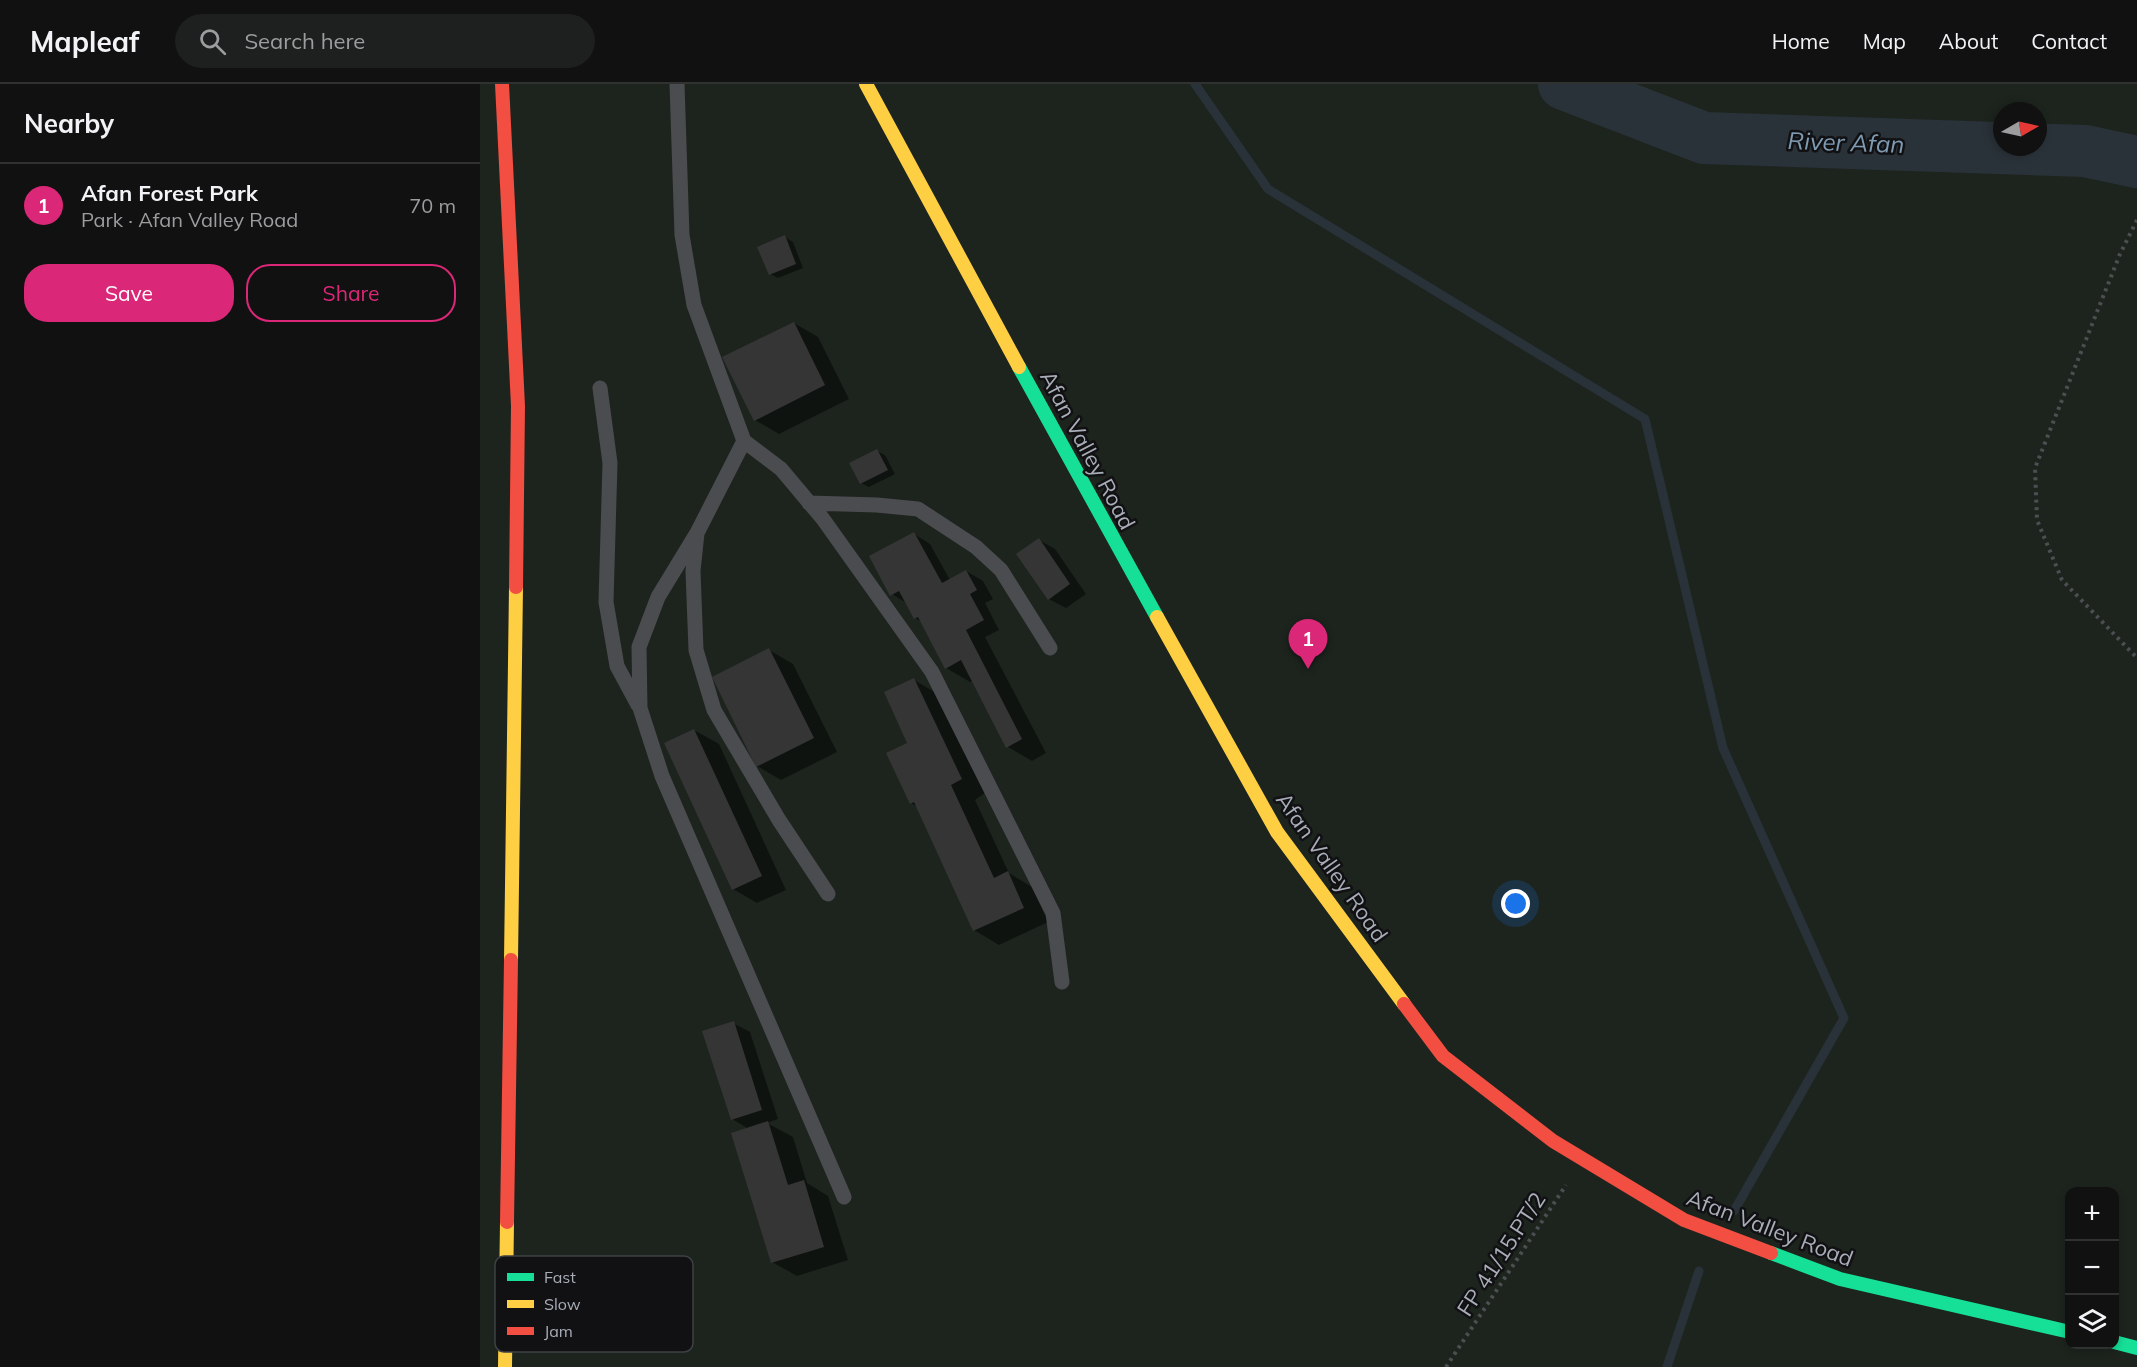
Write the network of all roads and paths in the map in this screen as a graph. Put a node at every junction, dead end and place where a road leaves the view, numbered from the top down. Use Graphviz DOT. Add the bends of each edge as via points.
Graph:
graph roads {
  1 [pos="502,84"];
  2 [pos="677,84"];
  3 [pos="866,84"];
  4 [pos="2137,220"];
  5 [pos="600,388"];
  6 [pos="744,441"];
  7 [pos="809,503"];
  8 [pos="697,532"];
  9 [pos="1050,648"];
  10 [pos="2137,658"];
  11 [pos="640,708"];
  12 [pos="828,894"];
  13 [pos="1062,982"];
  14 [pos="1583,1159"];
  15 [pos="844,1197"];
  16 [pos="507,1256"];
  17 [pos="2065,1331"];
  18 [pos="2119,1343"];
  19 [pos="2137,1348"];
  20 [pos="505,1352"];
  21 [pos="505,1367"];
  22 [pos="1446,1367"];
  1 -- 16 [label="main road" via="518,406"];
  2 -- 6 [label="lane" via="682,235 694,305"];
  3 -- 14 [label="main road, Afan Valley Road" via="1110,535 1277,832 1443,1056 1553,1141"];
  4 -- 10 [label="path" via="2035,468 2037,520 2062,580"];
  5 -- 11 [label="lane" via="610,463 606,602 617,666"];
  6 -- 7 [label="lane" via="781,469"];
  6 -- 8 [label="lane"];
  7 -- 9 [label="lane" via="918,509 976,547 1001,570"];
  7 -- 13 [label="lane" via="932,672 1053,913"];
  8 -- 11 [label="lane" via="658,597 639,647"];
  8 -- 12 [label="lane" via="693,571 696,650 714,710"];
  11 -- 15 [label="lane" via="662,776"];
  14 -- 17 [label="main road, Afan Valley Road" via="1684,1220 1840,1279"];
  14 -- 22 [label="path, FP 41/15.PT/2"];
  18 -- 19 [label="main road"];
  20 -- 21 [label="main road"];
}
